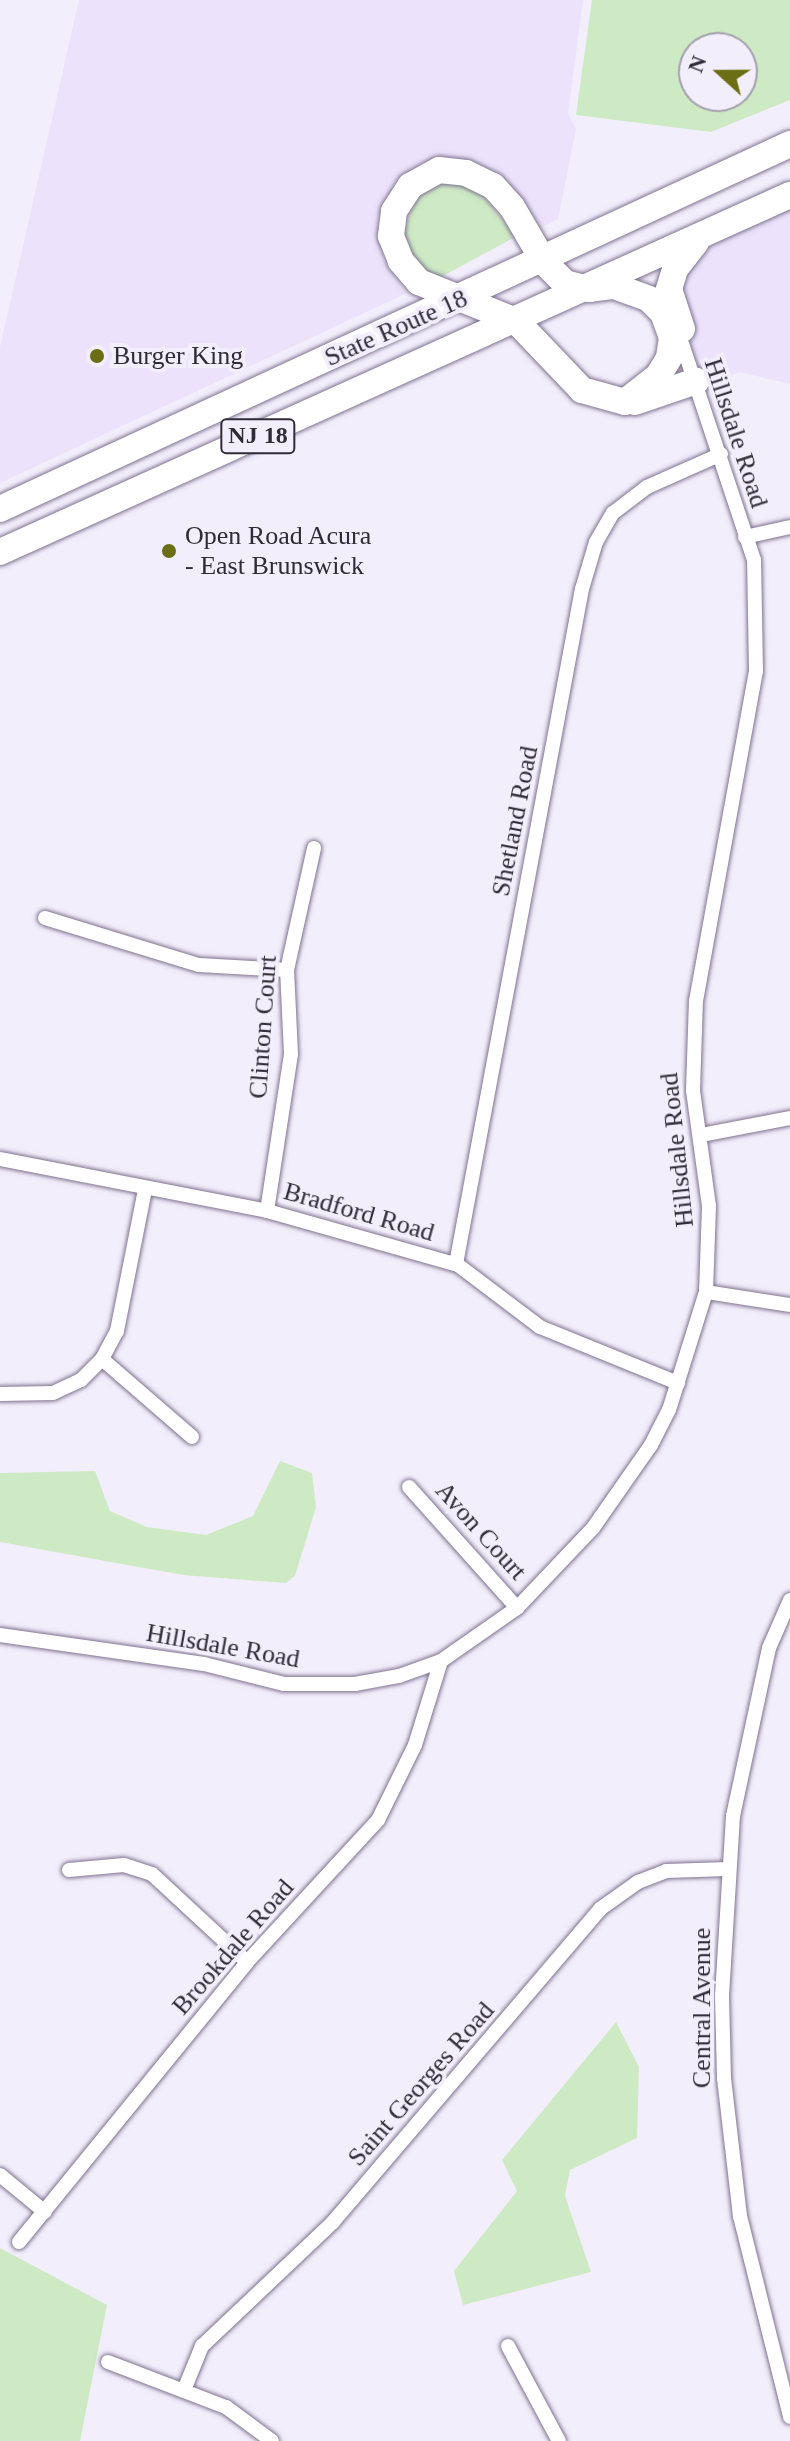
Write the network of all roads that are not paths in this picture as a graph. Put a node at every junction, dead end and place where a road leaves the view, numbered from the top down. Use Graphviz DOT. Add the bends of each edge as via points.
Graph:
graph roads {
  1 [pos="790,144"];
  2 [pos="790,195"];
  3 [pos="698,239"];
  4 [pos="544,262"];
  5 [pos="589,289"];
  6 [pos="457,300"];
  7 [pos="516,321"];
  8 [pos="677,341"];
  9 [pos="696,381"];
  10 [pos="625,402"];
  11 [pos="721,454"];
  12 [pos="0,509"];
  13 [pos="790,527"];
  14 [pos="745,537"];
  15 [pos="0,552"];
  16 [pos="314,848"];
  17 [pos="45,918"];
  18 [pos="287,970"];
  19 [pos="790,1118"];
  20 [pos="701,1135"];
  21 [pos="0,1159"];
  22 [pos="145,1190"];
  23 [pos="267,1211"];
  24 [pos="456,1264"];
  25 [pos="706,1292"];
  26 [pos="790,1305"];
  27 [pos="102,1359"];
  28 [pos="678,1383"];
  29 [pos="0,1394"];
  30 [pos="192,1437"];
  31 [pos="409,1487"];
  32 [pos="790,1600"];
  33 [pos="517,1608"];
  34 [pos="0,1635"];
  35 [pos="441,1661"];
  36 [pos="728,1869"];
  37 [pos="69,1870"];
  38 [pos="247,1962"];
  39 [pos="0,2175"];
  40 [pos="45,2212"];
  41 [pos="19,2242"];
  42 [pos="508,2346"];
  43 [pos="790,2350"];
  44 [pos="773,2355"];
  45 [pos="108,2362"];
  46 [pos="184,2390"];
  47 [pos="790,2417"];
  48 [pos="272,2441"];
  49 [pos="559,2441"];
  1 -- 4 [label="highway, State Route 18 / NJ 18"];
  2 -- 3 [label="highway, State Route 18 / NJ 18"];
  3 -- 5 [label="highway, State Route 18 / NJ 18"];
  3 -- 8 [label="highway" via="675,269 669,289"];
  4 -- 5 [label="highway" via="565,283"];
  4 -- 6 [label="highway, State Route 18 / NJ 18"];
  4 -- 6 [label="highway" via="512,207 493,186 466,173 439,170 410,186 394,211 391,236 401,261 419,282"];
  5 -- 7 [label="highway, State Route 18 / NJ 18"];
  5 -- 8 [label="highway" via="614,286 649,299"];
  6 -- 7 [label="highway" via="488,306"];
  6 -- 12 [label="highway, State Route 18 / NJ 18"];
  7 -- 10 [label="highway" via="582,390"];
  7 -- 15 [label="highway, State Route 18 / NJ 18"];
  8 -- 9 [label="street, Hillsdale Road"];
  8 -- 10 [label="highway" via="658,376"];
  9 -- 10 [label="highway" via="641,402"];
  9 -- 11 [label="street, Hillsdale Road"];
  11 -- 14 [label="street, Hillsdale Road"];
  11 -- 24 [label="street, Shetland Road" via="647,487 613,513 596,542 582,589"];
  13 -- 14 [label="street"];
  14 -- 20 [label="street, Hillsdale Road" via="754,560 756,671 696,1001 693,1090"];
  16 -- 18 [label="street, Clinton Court"];
  17 -- 18 [label="street" via="199,965"];
  18 -- 23 [label="street, Clinton Court" via="291,1054"];
  19 -- 20 [label="street"];
  20 -- 25 [label="street, Hillsdale Road" via="709,1206"];
  21 -- 22 [label="street, Bradford Road"];
  22 -- 23 [label="street, Bradford Road"];
  22 -- 27 [label="street" via="117,1331"];
  23 -- 24 [label="street, Bradford Road"];
  24 -- 28 [label="street, Bradford Road" via="540,1327"];
  25 -- 26 [label="street"];
  25 -- 28 [label="street, Hillsdale Road"];
  27 -- 29 [label="street" via="81,1380 53,1393"];
  27 -- 30 [label="street"];
  28 -- 33 [label="street, Hillsdale Road" via="657,1433 625,1486"];
  31 -- 33 [label="street, Avon Court"];
  32 -- 36 [label="street, Central Avenue" via="774,1632 748,1729"];
  33 -- 35 [label="street, Hillsdale Road"];
  34 -- 35 [label="street, Hillsdale Road" via="204,1664 284,1684 355,1684"];
  35 -- 38 [label="street, Brookdale Road" via="407,1767 378,1820"];
  36 -- 44 [label="street, Central Avenue" via="724,2078 740,2216"];
  36 -- 46 [label="street, Saint Georges Road" via="696,1867 652,1876 600,1909 333,2222 202,2346"];
  37 -- 38 [label="street" via="124,1865 152,1874"];
  38 -- 40 [label="street, Brookdale Road"];
  39 -- 40 [label="street"];
  40 -- 41 [label="street, Brookdale Road"];
  42 -- 49 [label="street"];
  43 -- 44 [label="street"];
  44 -- 47 [label="street, Central Avenue"];
  45 -- 46 [label="street"];
  46 -- 48 [label="street" via="226,2407"];
}
